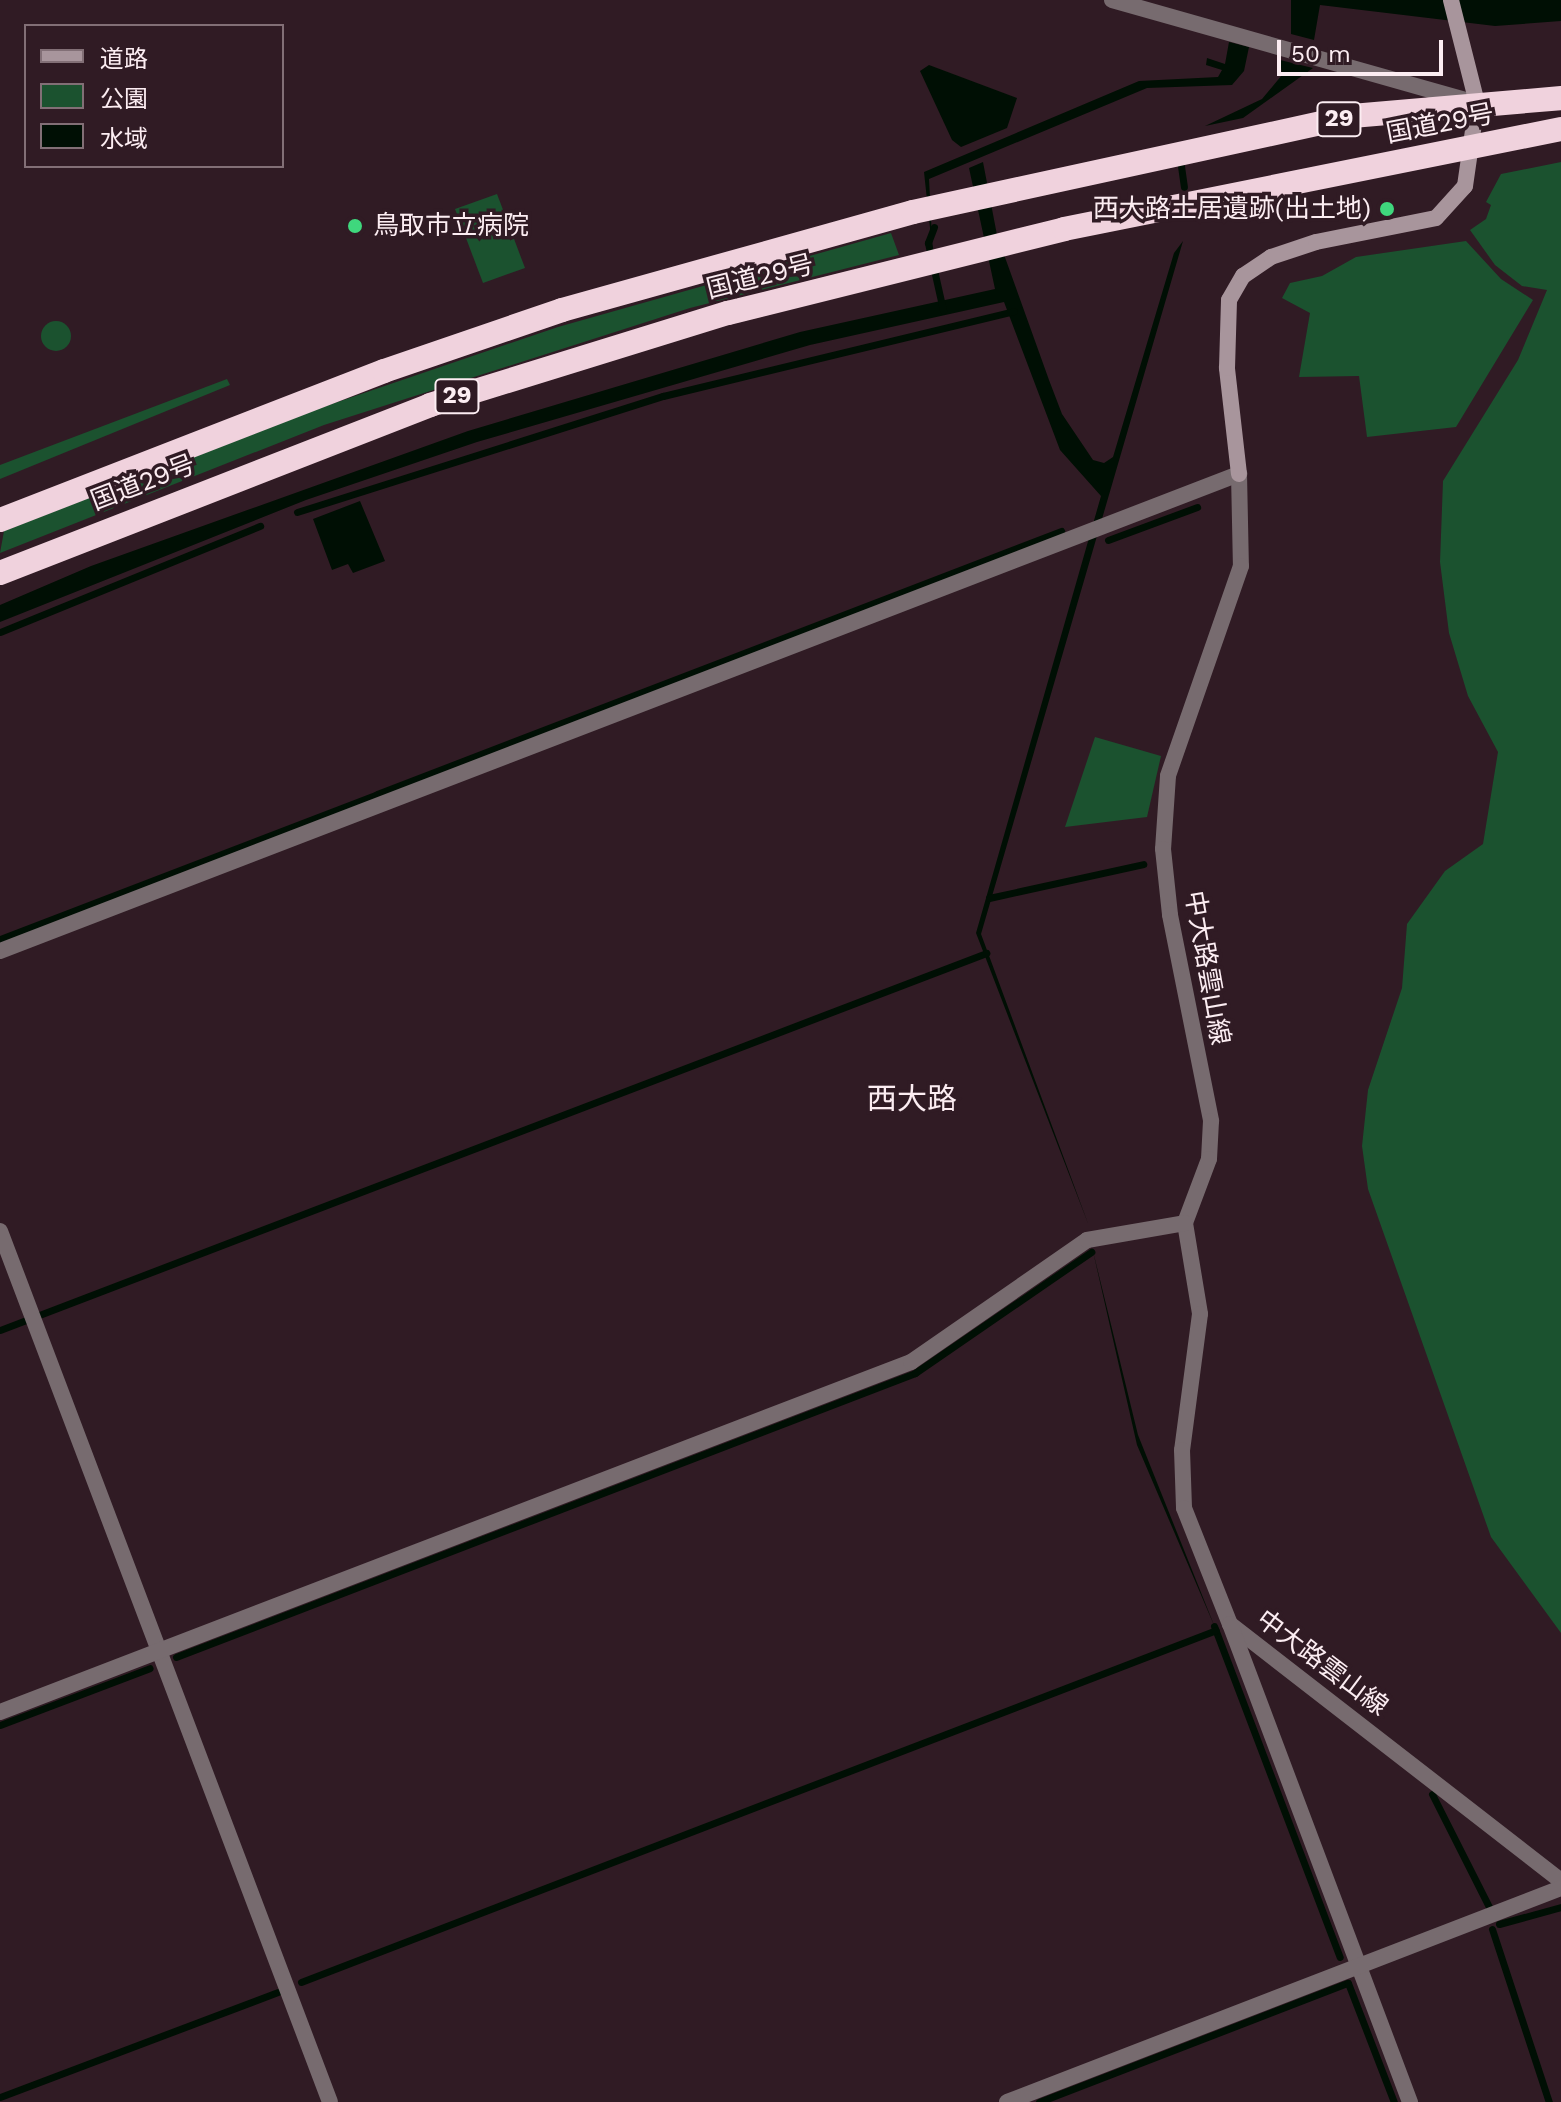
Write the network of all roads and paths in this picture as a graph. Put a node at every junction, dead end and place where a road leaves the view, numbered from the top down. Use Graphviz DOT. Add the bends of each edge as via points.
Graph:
graph roads {
  1 [pos="1112,0"];
  2 [pos="1451,0"];
  3 [pos="1561,98"];
  4 [pos="1477,103"];
  5 [pos="1561,129"];
  6 [pos="1475,146"];
  7 [pos="1239,474"];
  8 [pos="0,520"];
  9 [pos="0,573"];
  10 [pos="0,951"];
  11 [pos="1185,1223"];
  12 [pos="0,1231"];
  13 [pos="1230,1624"];
  14 [pos="159,1650"];
  15 [pos="0,1712"];
  16 [pos="1561,1881"];
  17 [pos="1561,1888"];
  18 [pos="1359,1966"];
  19 [pos="330,2102"];
  20 [pos="1007,2102"];
  21 [pos="1410,2102"];
  1 -- 4 [label="street"];
  2 -- 4 [label="street, 中大路雲山線"];
  3 -- 4 [label="highway, 国道29号 / 29"];
  4 -- 6 [label="street, 中大路雲山線"];
  4 -- 8 [label="highway, 国道29号 / 29" via="1352,116 913,212 562,310 384,371"];
  5 -- 6 [label="highway, 国道29号 / 29"];
  6 -- 7 [label="street, 中大路雲山線" via="1465,186 1436,218 1316,242 1271,257 1243,276 1229,300 1227,368"];
  6 -- 9 [label="highway, 国道29号 / 29" via="1170,208 728,313 430,405"];
  7 -- 10 [label="street"];
  7 -- 11 [label="street, 中大路雲山線" via="1241,566 1168,776 1163,849 1170,915 1211,1121 1209,1159"];
  11 -- 13 [label="street, 中大路雲山線" via="1200,1314 1182,1450 1184,1508"];
  11 -- 14 [label="street" via="1087,1240 911,1362"];
  12 -- 14 [label="street"];
  13 -- 16 [label="street, 中大路雲山線"];
  13 -- 18 [label="street"];
  14 -- 15 [label="street"];
  14 -- 19 [label="street"];
  17 -- 18 [label="street"];
  18 -- 20 [label="street"];
  18 -- 21 [label="street"];
}
